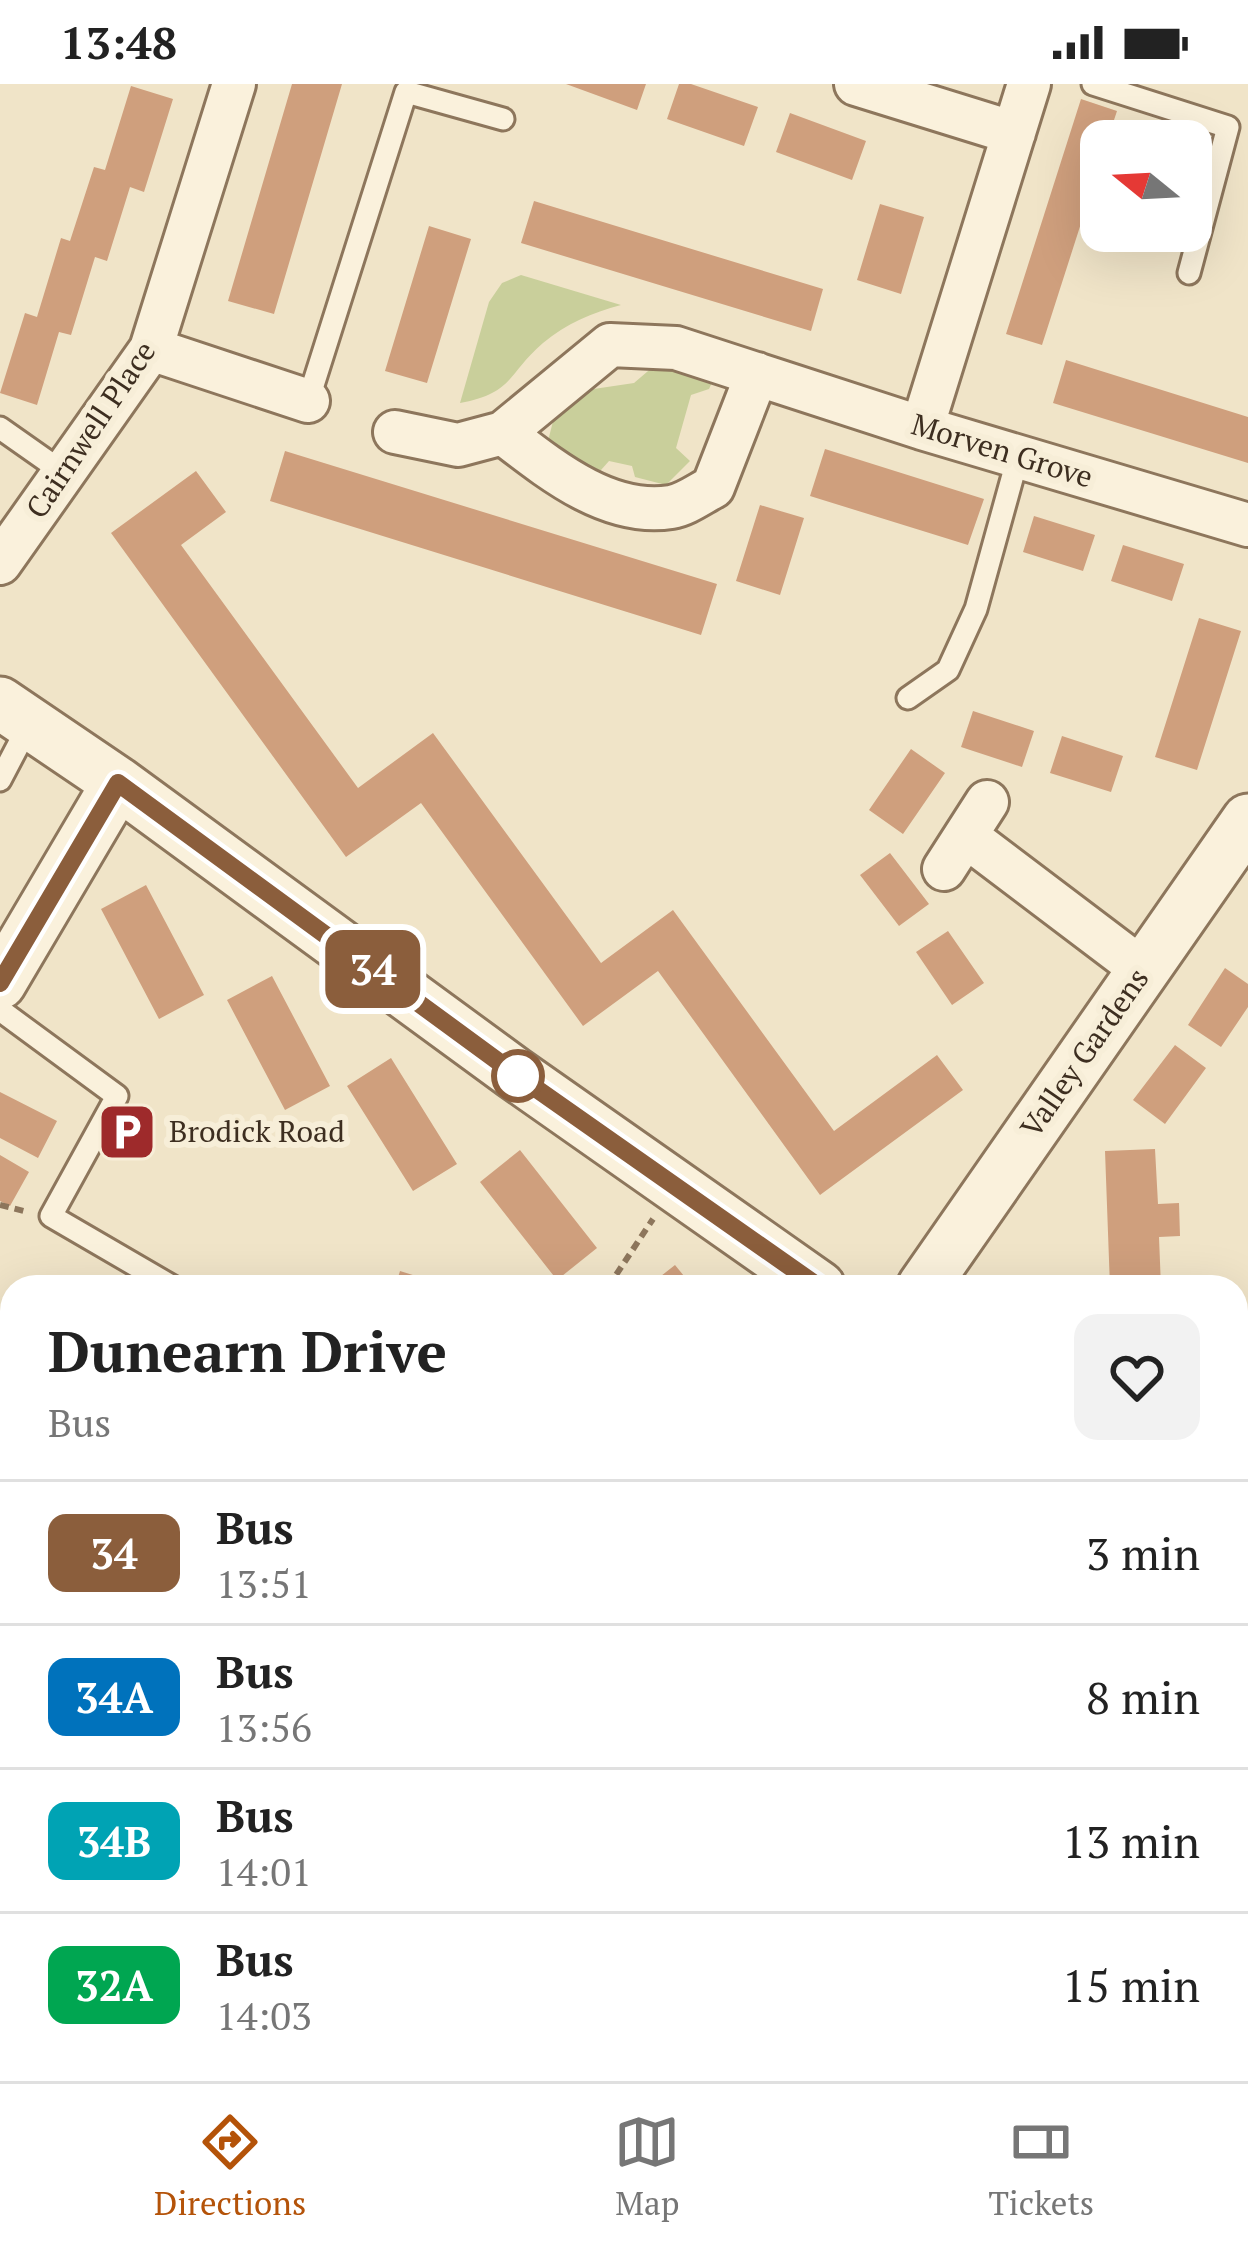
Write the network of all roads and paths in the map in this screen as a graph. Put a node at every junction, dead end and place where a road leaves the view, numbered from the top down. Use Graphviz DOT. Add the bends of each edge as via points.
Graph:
graph roads {
  1 [pos="234,84"];
  2 [pos="856,84"];
  3 [pos="1030,84"];
  4 [pos="1093,84"];
  5 [pos="502,119"];
  6 [pos="1014,133"];
  7 [pos="1189,274"];
  8 [pos="151,349"];
  9 [pos="757,374"];
  10 [pos="308,401"];
  11 [pos="0,428"];
  12 [pos="922,428"];
  13 [pos="395,432"];
  14 [pos="503,434"];
  15 [pos="1018,457"];
  16 [pos="64,473"];
  17 [pos="1248,525"];
  18 [pos="0,563"];
  19 [pos="908,698"];
  20 [pos="15,713"];
  21 [pos="0,780"];
  22 [pos="118,783"];
  23 [pos="1248,820"];
  24 [pos="966,836"];
  25 [pos="1143,970"];
  26 [pos="0,983"];
  27 [pos="0,1010"];
  28 [pos="674,1186"];
  29 [pos="152,1275"];
  30 [pos="616,1275"];
  31 [pos="802,1275"];
  32 [pos="931,1275"];
  1 -- 8 [label="street, Cairnwell Place"];
  2 -- 6 [label="street"];
  3 -- 6 [label="street"];
  4 -- 7 [label="lane" via="1228,127"];
  5 -- 10 [label="lane" via="406,92"];
  6 -- 12 [label="street"];
  8 -- 10 [label="street"];
  8 -- 16 [label="street, Cairnwell Place"];
  9 -- 12 [label="street, Morven Grove"];
  9 -- 14 [label="street, Morven Grove" via="676,348 610,345"];
  9 -- 14 [label="street" via="713,487 673,507 618,504"];
  11 -- 16 [label="lane"];
  12 -- 15 [label="street, Morven Grove"];
  13 -- 14 [label="street" via="458,445"];
  15 -- 17 [label="street, Morven Grove"];
  15 -- 19 [label="lane" via="976,609 948,670"];
  16 -- 18 [label="street, Cairnwell Place"];
  20 -- 21 [label="lane"];
  20 -- 22 [label="street"];
  22 -- 26 [label="street"];
  22 -- 28 [label="street"];
  23 -- 25 [label="street, Valley Gardens"];
  24 -- 25 [label="street"];
  25 -- 32 [label="street, Valley Gardens"];
  27 -- 29 [label="lane" via="117,1096 51,1216"];
  28 -- 30 [label="path"];
  28 -- 31 [label="street"];
}
